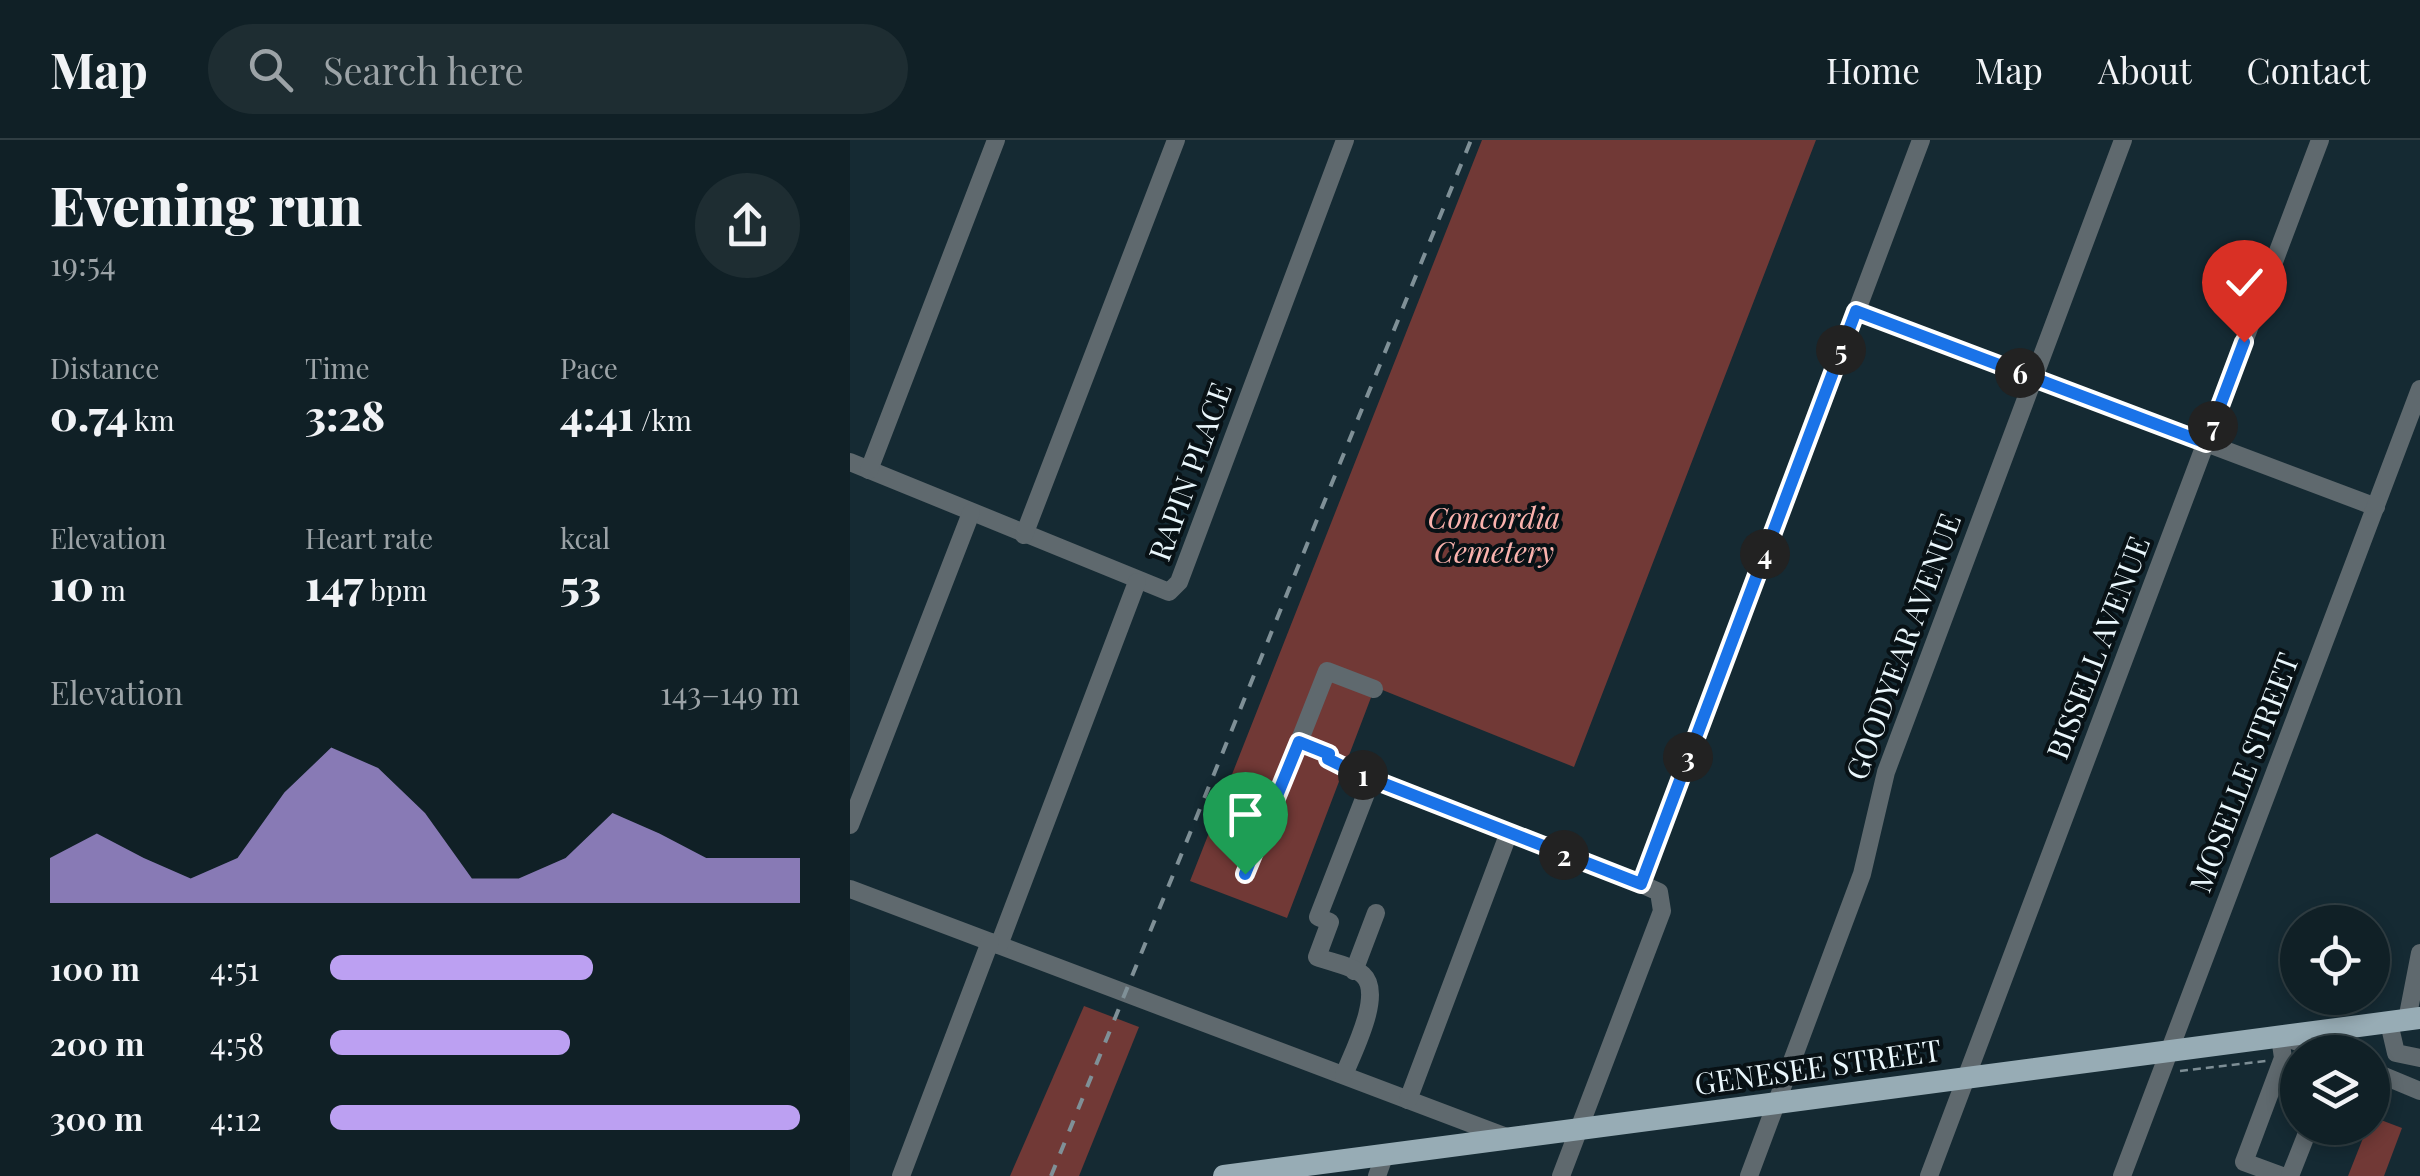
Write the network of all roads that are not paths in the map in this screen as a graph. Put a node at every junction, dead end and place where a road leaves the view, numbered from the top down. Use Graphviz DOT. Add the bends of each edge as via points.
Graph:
graph roads {
  1 [pos="996,140"];
  2 [pos="1176,140"];
  3 [pos="1344,140"];
  4 [pos="1921,140"];
  5 [pos="2124,140"];
  6 [pos="2320,140"];
  7 [pos="1856,311"];
  8 [pos="2033,378"];
  9 [pos="2420,388"];
  10 [pos="2206,443"];
  11 [pos="850,462"];
  12 [pos="869,470"];
  13 [pos="2376,507"];
  14 [pos="971,513"];
  15 [pos="1024,535"];
  16 [pos="1138,582"];
  17 [pos="1374,689"];
  18 [pos="1299,742"];
  19 [pos="1357,772"];
  20 [pos="850,825"];
  21 [pos="1508,834"];
  22 [pos="1245,874"];
  23 [pos="1641,884"];
  24 [pos="850,889"];
  25 [pos="1376,913"];
  26 [pos="994,943"];
  27 [pos="2420,953"];
  28 [pos="1354,972"];
  29 [pos="2405,1020"];
  30 [pos="2328,1035"];
  31 [pos="2280,1044"];
  32 [pos="2280,1050"];
  33 [pos="2420,1060"];
  34 [pos="2174,1062"];
  35 [pos="1344,1075"];
  36 [pos="2390,1078"];
  37 [pos="1965,1079"];
  38 [pos="2414,1088"];
  39 [pos="1408,1100"];
  40 [pos="1776,1104"];
  41 [pos="1578,1130"];
  42 [pos="1510,1138"];
  43 [pos="2302,1145"];
  44 [pos="1381,1165"];
  45 [pos="901,1176"];
  46 [pos="1224,1176"];
  47 [pos="1561,1176"];
  48 [pos="1749,1176"];
  49 [pos="1929,1176"];
  50 [pos="2122,1176"];
  51 [pos="2282,1176"];
  52 [pos="2290,1176"];
  1 -- 12 [label="street"];
  2 -- 15 [label="street"];
  3 -- 16 [label="street, RAPIN PLACE" via="1179,582 1164,593"];
  4 -- 7 [label="street"];
  5 -- 8 [label="street, GOODYEAR AVENUE"];
  6 -- 10 [label="street, BISSELL AVENUE"];
  7 -- 8 [label="street"];
  7 -- 23 [label="street"];
  8 -- 10 [label="street"];
  8 -- 40 [label="street, GOODYEAR AVENUE" via="1886,772 1860,878"];
  9 -- 13 [label="street, MOSELLE STREET"];
  10 -- 13 [label="street"];
  10 -- 37 [label="street, BISSELL AVENUE"];
  11 -- 12 [label="street"];
  12 -- 14 [label="street"];
  13 -- 34 [label="street, MOSELLE STREET"];
  14 -- 15 [label="street"];
  14 -- 20 [label="street"];
  15 -- 16 [label="street"];
  16 -- 26 [label="street, RAPIN PLACE"];
  17 -- 18 [label="street" via="1328,670"];
  18 -- 19 [label="street"];
  18 -- 22 [label="street"];
  19 -- 21 [label="street"];
  19 -- 28 [label="street" via="1318,917 1330,922 1317,957"];
  21 -- 23 [label="street"];
  21 -- 39 [label="street"];
  23 -- 41 [label="street" via="1659,892 1664,905"];
  24 -- 26 [label="street"];
  25 -- 28 [label="street"];
  26 -- 35 [label="street"];
  26 -- 45 [label="street, RAPIN PLACE"];
  27 -- 29 [label="street"];
  28 -- 35 [label="street" via="1370,988 1370,1004"];
  29 -- 30 [label="main road, GENESEE STREET"];
  29 -- 33 [label="street" via="2396,1054"];
  31 -- 34 [label="main road, GENESEE STREET"];
  32 -- 51 [label="street" via="2244,1162"];
  33 -- 38 [label="street"];
  34 -- 37 [label="main road, GENESEE STREET"];
  34 -- 50 [label="street, MOSELLE STREET"];
  35 -- 39 [label="street"];
  36 -- 38 [label="street"];
  37 -- 40 [label="main road, GENESEE STREET"];
  37 -- 49 [label="street, BISSELL AVENUE"];
  39 -- 42 [label="street"];
  40 -- 41 [label="main road, GENESEE STREET"];
  40 -- 48 [label="street, GOODYEAR AVENUE"];
  41 -- 42 [label="main road, GENESEE STREET"];
  41 -- 47 [label="street"];
  42 -- 44 [label="main road, GENESEE STREET"];
  43 -- 52 [label="street"];
  44 -- 46 [label="main road, GENESEE STREET"];
}
